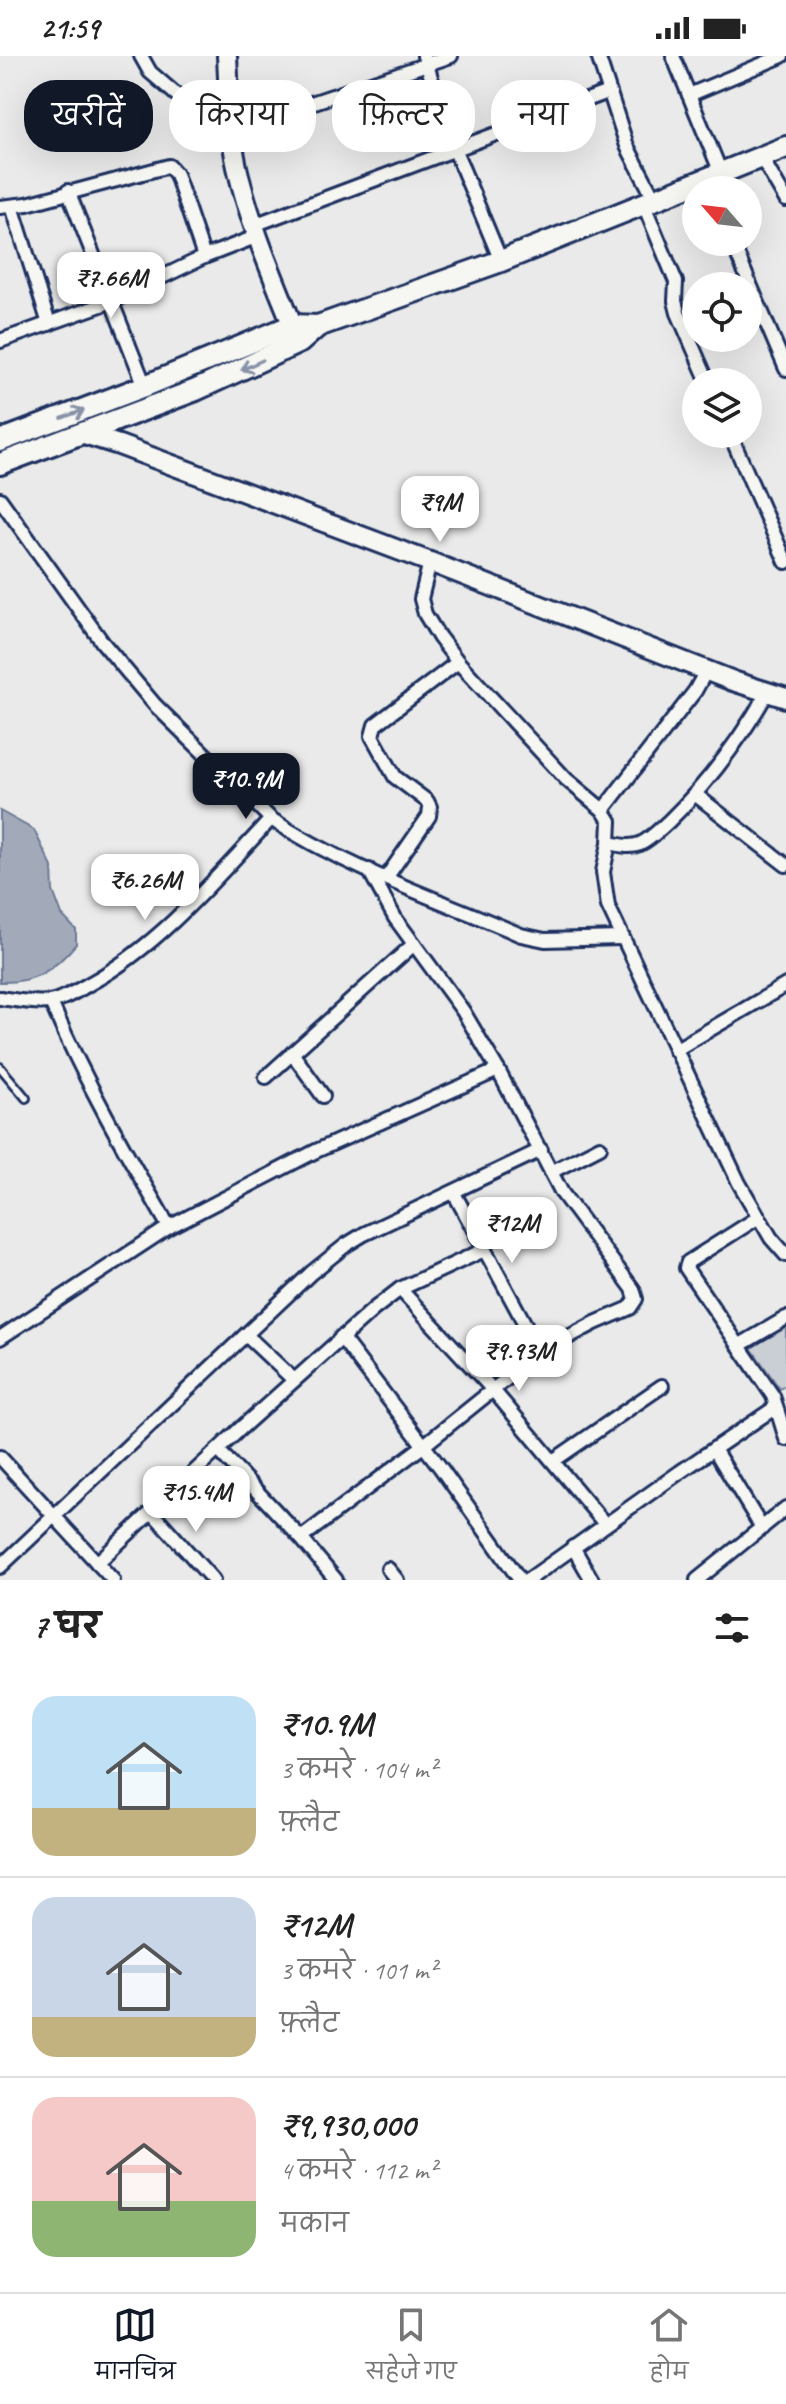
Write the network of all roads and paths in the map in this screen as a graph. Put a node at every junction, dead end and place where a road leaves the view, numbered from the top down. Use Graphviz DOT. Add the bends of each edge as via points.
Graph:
graph roads {
  1 [pos="141,56"];
  2 [pos="227,56"];
  3 [pos="451,56"];
  4 [pos="598,56"];
  5 [pos="673,56"];
  6 [pos="784,57"];
  7 [pos="426,60"];
  8 [pos="228,80"];
  9 [pos="432,80"];
  10 [pos="169,88"];
  11 [pos="608,92"];
  12 [pos="689,95"];
  13 [pos="316,100"];
  14 [pos="475,140"];
  15 [pos="786,147"];
  16 [pos="235,152"];
  17 [pos="444,152"];
  18 [pos="456,152"];
  19 [pos="761,157"];
  20 [pos="711,176"];
  21 [pos="722,176"];
  22 [pos="68,191"];
  23 [pos="682,191"];
  24 [pos="786,200"];
  25 [pos="650,202"];
  26 [pos="6,206"];
  27 [pos="256,230"];
  28 [pos="738,256"];
  29 [pos="204,257"];
  30 [pos="501,261"];
  31 [pos="112,301"];
  32 [pos="49,324"];
  33 [pos="296,334"];
  34 [pos="0,341"];
  35 [pos="702,368"];
  36 [pos="786,369"];
  37 [pos="145,386"];
  38 [pos="81,433"];
  39 [pos="0,441"];
  40 [pos="736,448"];
  41 [pos="0,464"];
  42 [pos="0,499"];
  43 [pos="430,562"];
  44 [pos="786,562"];
  45 [pos="458,662"];
  46 [pos="706,671"];
  47 [pos="767,693"];
  48 [pos="786,698"];
  49 [pos="696,795"];
  50 [pos="603,810"];
  51 [pos="271,819"];
  52 [pos="609,843"];
  53 [pos="786,865"];
  54 [pos="369,870"];
  55 [pos="386,878"];
  56 [pos="621,938"];
  57 [pos="414,944"];
  58 [pos="785,989"];
  59 [pos="0,998"];
  60 [pos="51,1002"];
  61 [pos="675,1050"];
  62 [pos="292,1053"];
  63 [pos="0,1067"];
  64 [pos="498,1070"];
  65 [pos="266,1077"];
  66 [pos="323,1096"];
  67 [pos="26,1098"];
  68 [pos="600,1147"];
  69 [pos="541,1150"];
  70 [pos="551,1172"];
  71 [pos="454,1193"];
  72 [pos="759,1217"];
  73 [pos="169,1227"];
  74 [pos="484,1250"];
  75 [pos="786,1255"];
  76 [pos="400,1289"];
  77 [pos="786,1318"];
  78 [pos="246,1335"];
  79 [pos="341,1337"];
  80 [pos="0,1338"];
  81 [pos="740,1345"];
  82 [pos="540,1352"];
  83 [pos="294,1380"];
  84 [pos="662,1386"];
  85 [pos="786,1388"];
  86 [pos="493,1390"];
  87 [pos="775,1401"];
  88 [pos="786,1439"];
  89 [pos="423,1446"];
  90 [pos="714,1449"];
  91 [pos="218,1450"];
  92 [pos="0,1457"];
  93 [pos="553,1461"];
  94 [pos="786,1508"];
  95 [pos="152,1512"];
  96 [pos="54,1516"];
  97 [pos="605,1524"];
  98 [pos="762,1528"];
  99 [pos="301,1538"];
  100 [pos="573,1547"];
  101 [pos="97,1563"];
  102 [pos="0,1567"];
  103 [pos="711,1568"];
  104 [pos="388,1569"];
  105 [pos="113,1580"];
  106 [pos="213,1580"];
  107 [pos="336,1580"];
  108 [pos="397,1580"];
  109 [pos="520,1580"];
  110 [pos="528,1580"];
  111 [pos="592,1580"];
  112 [pos="697,1580"];
  113 [pos="719,1580"];
  1 -- 10 [label="street"];
  2 -- 8 [label="main road"];
  3 -- 7 [label="street"];
  4 -- 11 [label="street"];
  5 -- 12 [label="street"];
  6 -- 12 [label="street"];
  7 -- 9 [label="street"];
  7 -- 13 [label="street"];
  11 -- 14 [label="street"];
  11 -- 25 [label="street"];
  12 -- 20 [label="street"];
  15 -- 19 [label="main road"];
  16 -- 27 [label="main road"];
  17 -- 27 [label="street"];
  18 -- 30 [label="street"];
  19 -- 21 [label="main road"];
  19 -- 24 [label="street"];
  22 -- 26 [label="street"];
  22 -- 29 [label="street" via="169,166"];
  22 -- 31 [label="street"];
  23 -- 25 [label="main road"];
  25 -- 30 [label="main road"];
  25 -- 35 [label="street" via="676,282 678,313"];
  26 -- 32 [label="street"];
  27 -- 29 [label="street"];
  27 -- 33 [label="main road"];
  28 -- 36 [label="street"];
  29 -- 31 [label="street"];
  30 -- 33 [label="main road"];
  31 -- 32 [label="street"];
  31 -- 37 [label="street"];
  32 -- 34 [label="street"];
  33 -- 37 [label="main road"];
  33 -- 38 [label="main road, one-way" via="196,390"];
  39 -- 37 [label="main road, one-way"];
  38 -- 41 [label="main road"];
  38 -- 43 [label="main road"];
  40 -- 44 [label="street"];
  42 -- 51 [label="street" via="64,591 155,705"];
  43 -- 45 [label="street" via="421,599 425,614"];
  43 -- 46 [label="main road"];
  45 -- 50 [label="street" via="566,779"];
  45 -- 55 [label="street" via="371,731 395,777 430,807"];
  46 -- 47 [label="main road"];
  46 -- 50 [label="street"];
  47 -- 48 [label="main road"];
  47 -- 49 [label="street"];
  49 -- 52 [label="street" via="640,843"];
  49 -- 53 [label="street"];
  50 -- 52 [label="street" via="610,821"];
  51 -- 54 [label="street"];
  51 -- 60 [label="street" via="141,950 111,972"];
  52 -- 56 [label="street" via="603,887"];
  54 -- 55 [label="street"];
  54 -- 57 [label="street"];
  55 -- 56 [label="street" via="521,935 545,940"];
  56 -- 61 [label="street"];
  57 -- 62 [label="street"];
  57 -- 64 [label="street"];
  58 -- 61 [label="street"];
  59 -- 60 [label="street"];
  60 -- 73 [label="street" via="95,1098"];
  61 -- 72 [label="street"];
  62 -- 65 [label="street"];
  62 -- 66 [label="street"];
  63 -- 67 [label="lane"];
  64 -- 69 [label="street"];
  64 -- 73 [label="street" via="316,1151"];
  68 -- 70 [label="street"];
  69 -- 70 [label="street"];
  69 -- 71 [label="street"];
  70 -- 82 [label="street" via="636,1299 630,1308"];
  71 -- 74 [label="street"];
  71 -- 78 [label="street" via="346,1245"];
  72 -- 75 [label="street"];
  72 -- 81 [label="street" via="686,1268"];
  73 -- 80 [label="street"];
  74 -- 76 [label="street"];
  74 -- 82 [label="street"];
  76 -- 79 [label="street"];
  76 -- 86 [label="street"];
  77 -- 81 [label="street"];
  78 -- 83 [label="street"];
  78 -- 96 [label="street"];
  79 -- 83 [label="street"];
  79 -- 89 [label="street"];
  81 -- 87 [label="street"];
  82 -- 86 [label="street"];
  83 -- 91 [label="street"];
  84 -- 93 [label="street"];
  85 -- 87 [label="street"];
  86 -- 89 [label="street"];
  86 -- 93 [label="street"];
  87 -- 88 [label="street"];
  87 -- 90 [label="street"];
  89 -- 99 [label="street"];
  89 -- 109 [label="street"];
  90 -- 97 [label="street"];
  90 -- 98 [label="street"];
  91 -- 95 [label="street"];
  91 -- 99 [label="street"];
  92 -- 96 [label="street"];
  93 -- 97 [label="street"];
  94 -- 98 [label="street"];
  95 -- 101 [label="street"];
  95 -- 106 [label="street"];
  96 -- 101 [label="street"];
  96 -- 102 [label="street"];
  97 -- 100 [label="street"];
  98 -- 103 [label="street"];
  99 -- 107 [label="street"];
  100 -- 110 [label="street"];
  100 -- 111 [label="street"];
  101 -- 105 [label="street"];
  103 -- 112 [label="street"];
  103 -- 113 [label="street"];
  104 -- 108 [label="street"];
}
